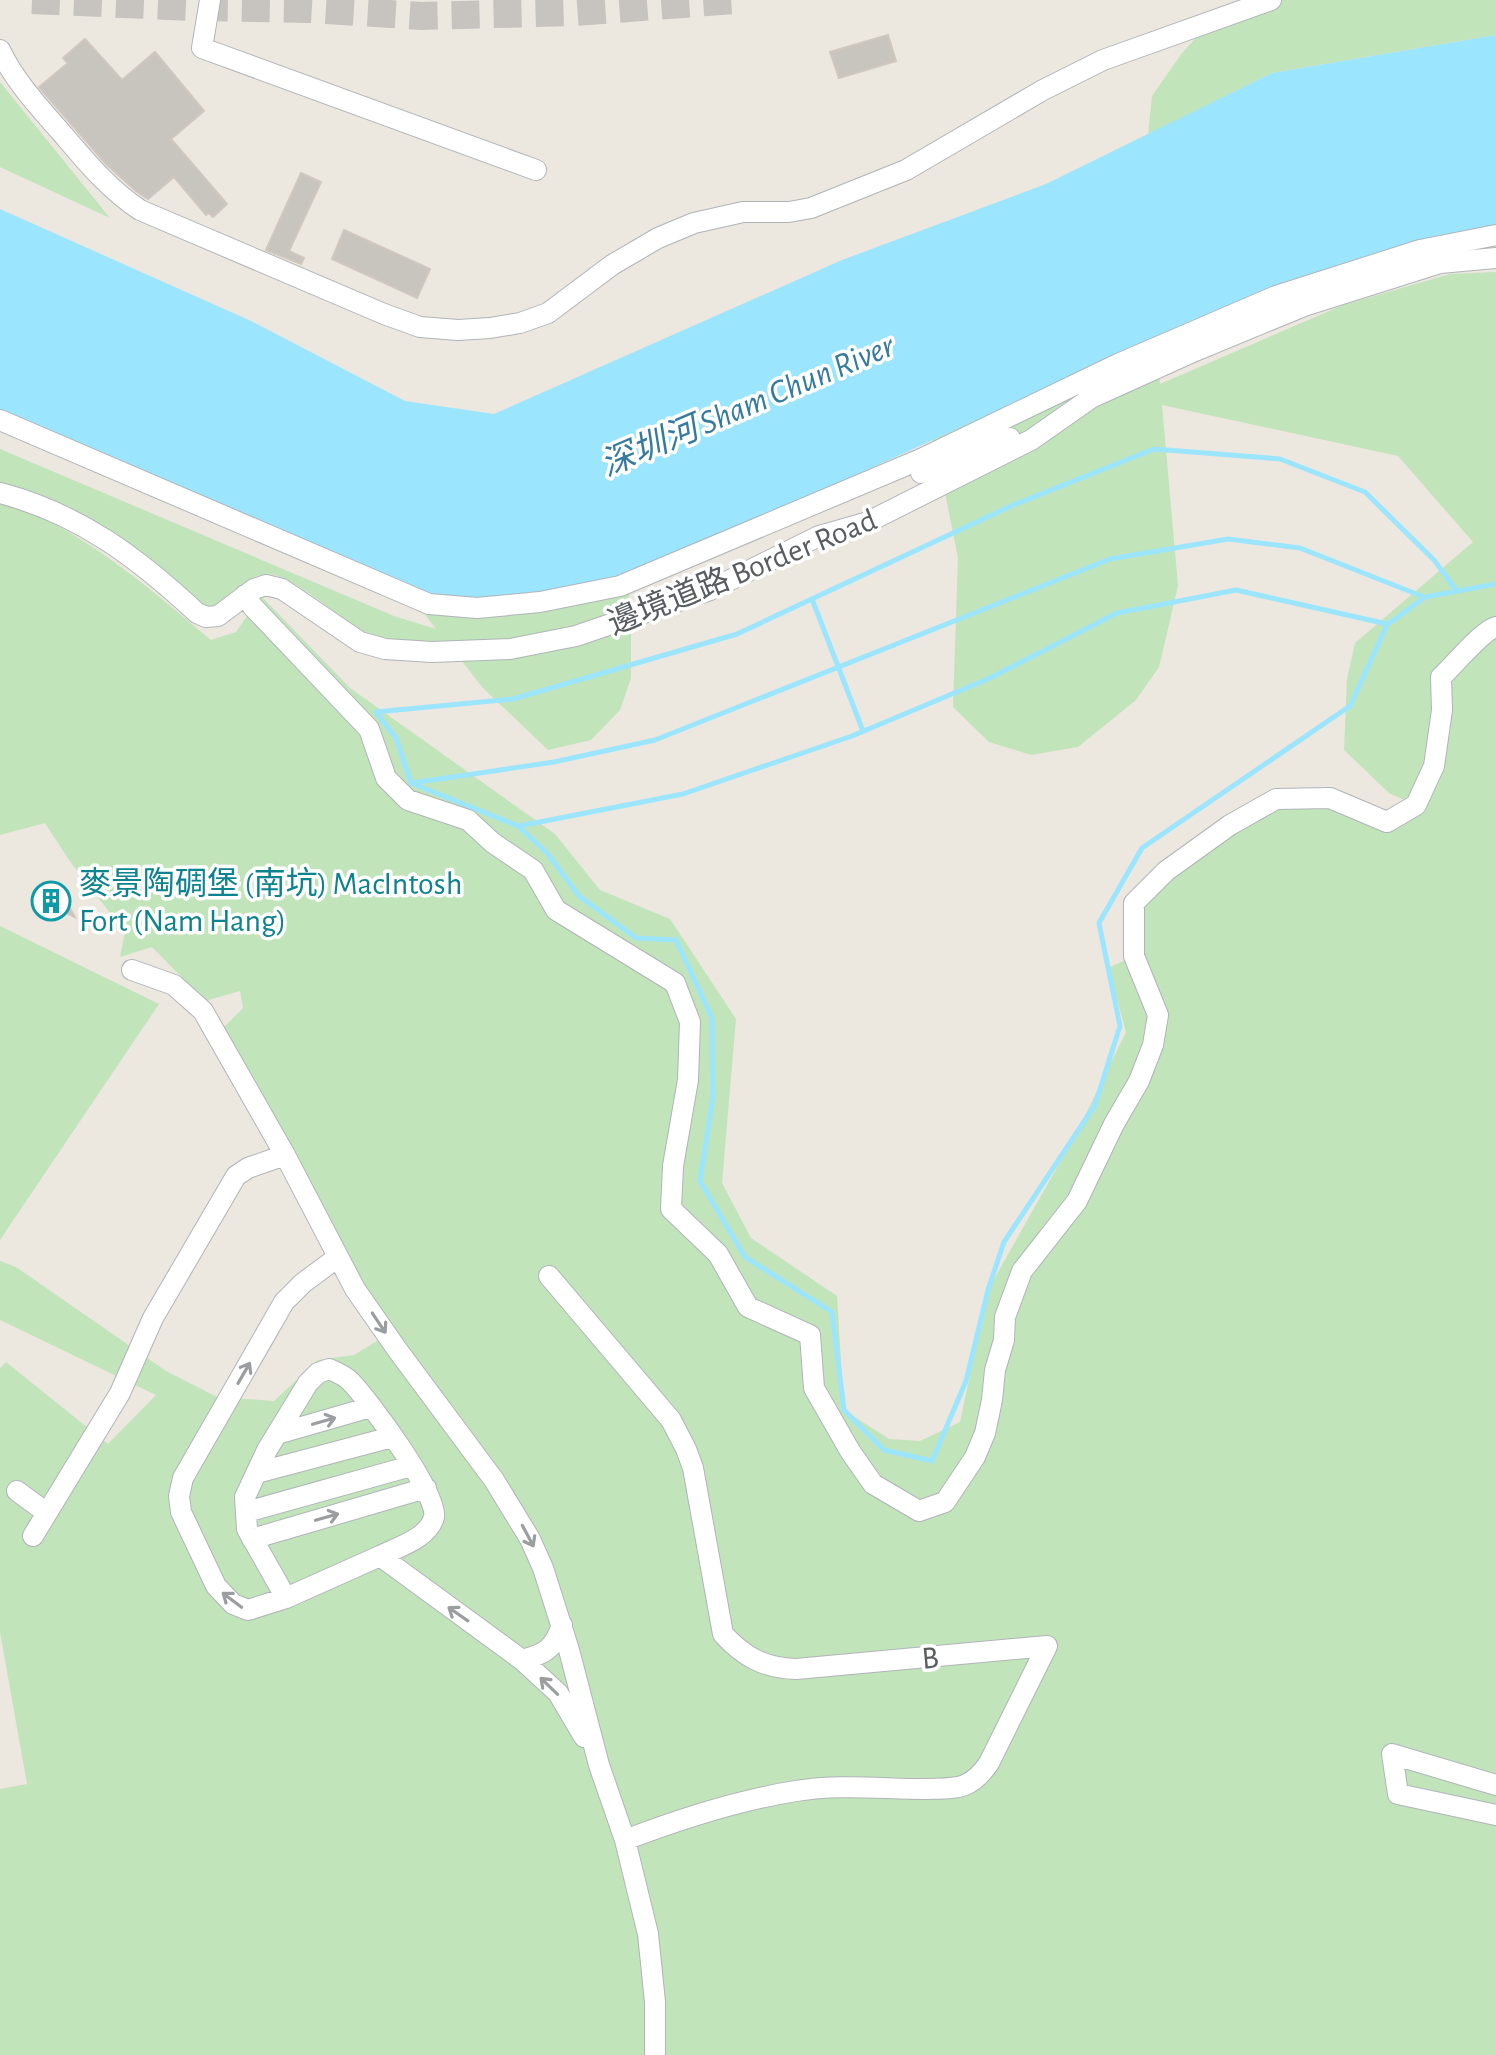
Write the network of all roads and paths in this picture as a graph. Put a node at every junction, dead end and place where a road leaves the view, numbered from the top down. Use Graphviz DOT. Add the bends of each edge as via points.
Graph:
graph roads {
  1 [pos="210,0"];
  2 [pos="1271,0"];
  3 [pos="0,50"];
  4 [pos="536,170"];
  5 [pos="1496,235"];
  6 [pos="1496,258"];
  7 [pos="1063,418"];
  8 [pos="0,420"];
  9 [pos="879,477"];
  10 [pos="0,493"];
  11 [pos="245,595"];
  12 [pos="1496,627"];
  13 [pos="132,970"];
  14 [pos="285,1155"];
  15 [pos="338,1257"];
  16 [pos="549,1276"];
  17 [pos="371,1407"];
  18 [pos="277,1434"];
  19 [pos="392,1437"];
  20 [pos="411,1466"];
  21 [pos="256,1473"];
  22 [pos="426,1488"];
  23 [pos="17,1491"];
  24 [pos="246,1512"];
  25 [pos="47,1513"];
  26 [pos="33,1536"];
  27 [pos="252,1539"];
  28 [pos="380,1556"];
  29 [pos="286,1598"];
  30 [pos="562,1625"];
  31 [pos="522,1660"];
  32 [pos="599,1765"];
  33 [pos="1496,1785"];
  34 [pos="1496,1815"];
  35 [pos="625,1840"];
  36 [pos="655,2055"];
  1 -- 4 [label="street" via="202,48"];
  2 -- 3 [label="street" via="1103,60 906,170 811,208 743,212 694,223 612,265 548,313 479,329 420,327 140,210 100,178 36,103"];
  5 -- 9 [label="street" via="1420,250 1276,296"];
  6 -- 7 [label="street, 邊境道路 Border Road" via="1440,263 1304,306 1091,398"];
  7 -- 9 [label="street" via="903,481"];
  7 -- 11 [label="street, 邊境道路 Border Road" via="1031,440 868,522 819,536 710,590 576,636 510,649 385,649 360,642 282,589 266,585"];
  8 -- 9 [label="street" via="429,604 477,608 620,586"];
  10 -- 11 [label="street, 邊境道路 Border Road" via="58,514 122,549 206,617 218,616"];
  11 -- 12 [label="street" via="369,729 386,778 408,800 468,820 533,870 556,910 675,983 690,1022 671,1209 718,1254 748,1307 810,1335 814,1388 850,1451 873,1484 919,1511 945,1502 975,1457 985,1433 1005,1317 1022,1271 1077,1201 1153,1045 1158,1015 1134,956 1134,903 1204,843 1276,799 1330,798 1387,822 1416,805 1434,766 1441,677 1487,629"];
  13 -- 14 [label="street" via="174,985 203,1011"];
  14 -- 15 [label="street"];
  14 -- 25 [label="street" via="236,1176 153,1318 120,1393"];
  29 -- 15 [label="street, one-way" via="248,1610 233,1604 216,1586 181,1512 179,1496 183,1478 284,1302"];
  15 -- 30 [label="street, one-way" via="396,1348 494,1480 539,1559"];
  16 -- 35 [label="street, B" via="671,1420 693,1468 723,1634 738,1650 759,1663 796,1669 1047,1646 989,1763 961,1788 797,1791 678,1820"];
  18 -- 17 [label="street, one-way"];
  17 -- 18 [label="street" via="350,1381 329,1369 308,1383"];
  17 -- 19 [label="street"];
  18 -- 21 [label="street"];
  19 -- 20 [label="street"];
  19 -- 21 [label="street"];
  20 -- 22 [label="street"];
  20 -- 24 [label="street"];
  21 -- 24 [label="street" via="245,1497"];
  27 -- 22 [label="street, one-way"];
  22 -- 28 [label="street" via="435,1514 430,1527"];
  23 -- 25 [label="street"];
  24 -- 27 [label="street"];
  25 -- 26 [label="street"];
  27 -- 29 [label="street"];
  28 -- 29 [label="street"];
  31 -- 28 [label="street, one-way"];
  30 -- 31 [label="street" via="543,1655"];
  30 -- 32 [label="street"];
  32 -- 31 [label="street, one-way" via="558,1693"];
  32 -- 35 [label="street"];
  33 -- 34 [label="street" via="1392,1754 1398,1794"];
  35 -- 36 [label="street" via="648,1934"];
}
